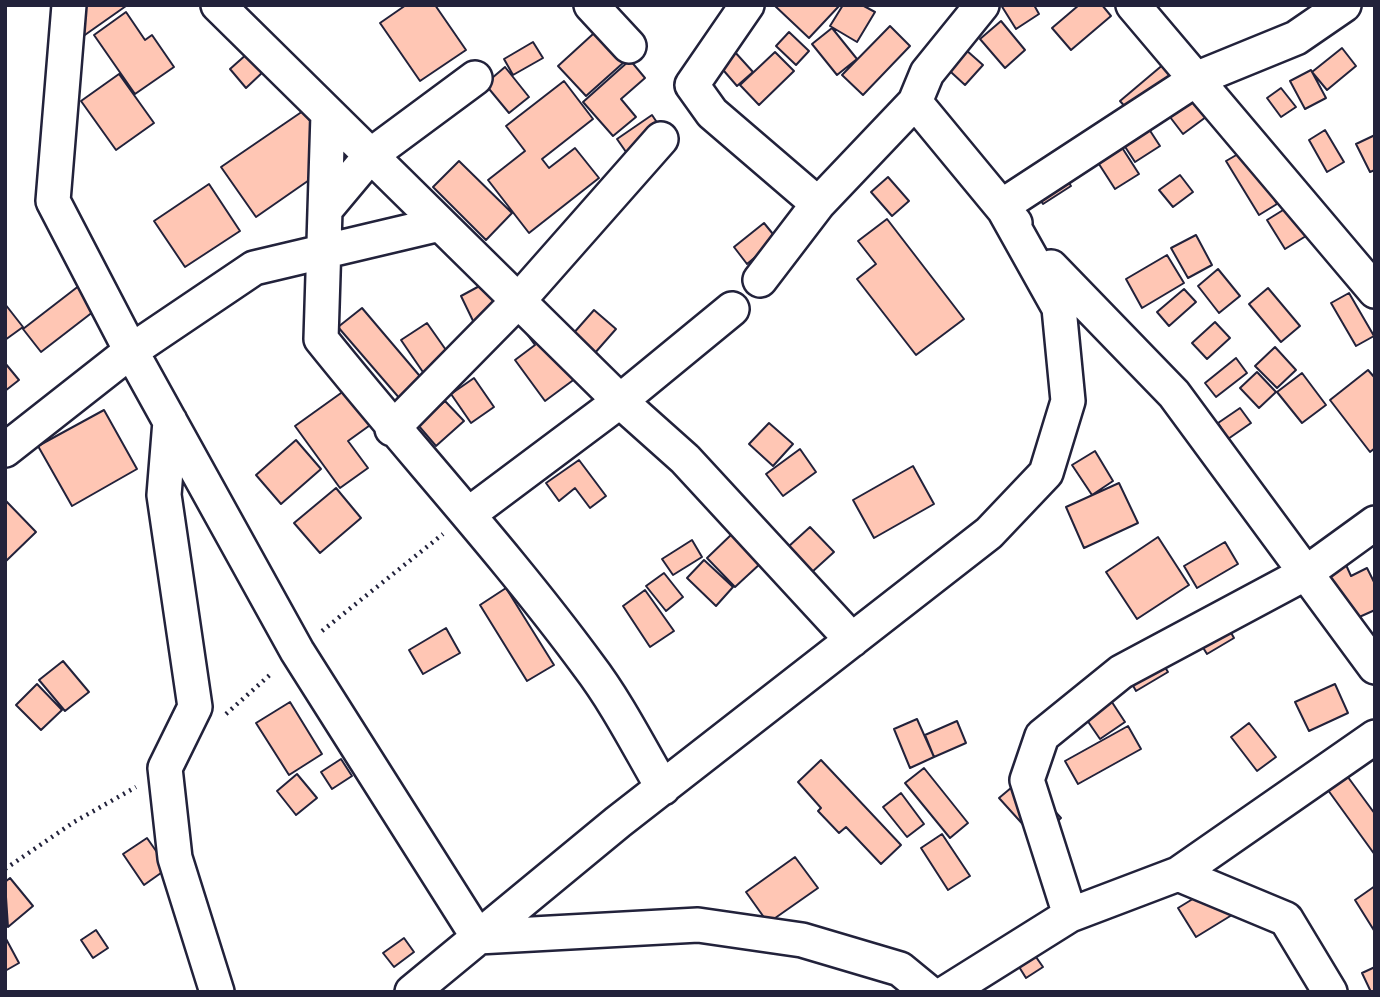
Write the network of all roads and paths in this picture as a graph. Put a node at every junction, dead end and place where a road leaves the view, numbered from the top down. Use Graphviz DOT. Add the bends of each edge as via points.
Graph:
graph roads {
  1 [pos="69,5"];
  2 [pos="218,5"];
  3 [pos="591,5"];
  4 [pos="747,5"];
  5 [pos="982,5"];
  6 [pos="1133,5"];
  7 [pos="1344,5"];
  8 [pos="629,46"];
  9 [pos="475,78"];
  10 [pos="1198,78"];
  11 [pos="915,102"];
  12 [pos="328,114"];
  13 [pos="661,139"];
  14 [pos="371,155"];
  15 [pos="818,204"];
  16 [pos="1002,206"];
  17 [pos="325,210"];
  18 [pos="440,224"];
  19 [pos="324,250"];
  20 [pos="760,280"];
  21 [pos="1375,291"];
  22 [pos="519,301"];
  23 [pos="732,309"];
  24 [pos="131,351"];
  25 [pos="620,401"];
  26 [pos="170,421"];
  27 [pos="393,429"];
  28 [pos="5,450"];
  29 [pos="469,514"];
  30 [pos="1375,523"];
  31 [pos="1306,573"];
  32 [pos="852,640"];
  33 [pos="297,651"];
  34 [pos="1375,667"];
  35 [pos="216,723"];
  36 [pos="1375,737"];
  37 [pos="165,768"];
  38 [pos="663,788"];
  39 [pos="5,869"];
  40 [pos="1178,874"];
  41 [pos="1070,915"];
  42 [pos="478,937"];
  43 [pos="217,992"];
  44 [pos="412,992"];
  45 [pos="928,992"];
  46 [pos="947,992"];
  47 [pos="1331,992"];
  1 -- 24 [label="street" via="53,201"];
  2 -- 12 [label="street"];
  3 -- 8 [label="street"];
  4 -- 15 [label="street" via="692,85 712,113"];
  5 -- 11 [label="street" via="927,73"];
  6 -- 10 [label="street"];
  7 -- 10 [label="street" via="1296,38"];
  9 -- 14 [label="street"];
  10 -- 16 [label="street"];
  10 -- 21 [label="street"];
  11 -- 15 [label="street"];
  11 -- 16 [label="street"];
  12 -- 14 [label="street"];
  12 -- 17 [label="street"];
  13 -- 22 [label="street"];
  14 -- 17 [label="street"];
  14 -- 18 [label="street"];
  15 -- 20 [label="street"];
  16 -- 31 [label="street" via="1062,280 1174,394"];
  16 -- 32 [label="street" via="1059,308 1068,401 1046,473 989,533"];
  17 -- 19 [label="street"];
  18 -- 19 [label="street"];
  18 -- 22 [label="street"];
  19 -- 24 [label="street" via="254,268"];
  19 -- 27 [label="street" via="321,339"];
  22 -- 25 [label="street"];
  22 -- 27 [label="street"];
  23 -- 25 [label="street"];
  24 -- 26 [label="street"];
  24 -- 28 [label="street"];
  25 -- 29 [label="street"];
  25 -- 32 [label="street" via="685,459"];
  26 -- 33 [label="street"];
  26 -- 37 [label="street" via="164,495 195,706"];
  27 -- 29 [label="street"];
  29 -- 33 [label="path"];
  29 -- 38 [label="street" via="590,667"];
  30 -- 31 [label="street"];
  31 -- 34 [label="street"];
  31 -- 41 [label="street" via="1121,671 1042,736 1027,780"];
  32 -- 38 [label="street"];
  33 -- 35 [label="path"];
  33 -- 42 [label="street"];
  36 -- 40 [label="street"];
  37 -- 39 [label="path"];
  37 -- 43 [label="street" via="175,858"];
  38 -- 42 [label="street"];
  40 -- 41 [label="street"];
  40 -- 47 [label="street" via="1286,919"];
  41 -- 46 [label="street"];
  42 -- 44 [label="street"];
  42 -- 45 [label="street" via="698,925 814,943 900,968"];
}
